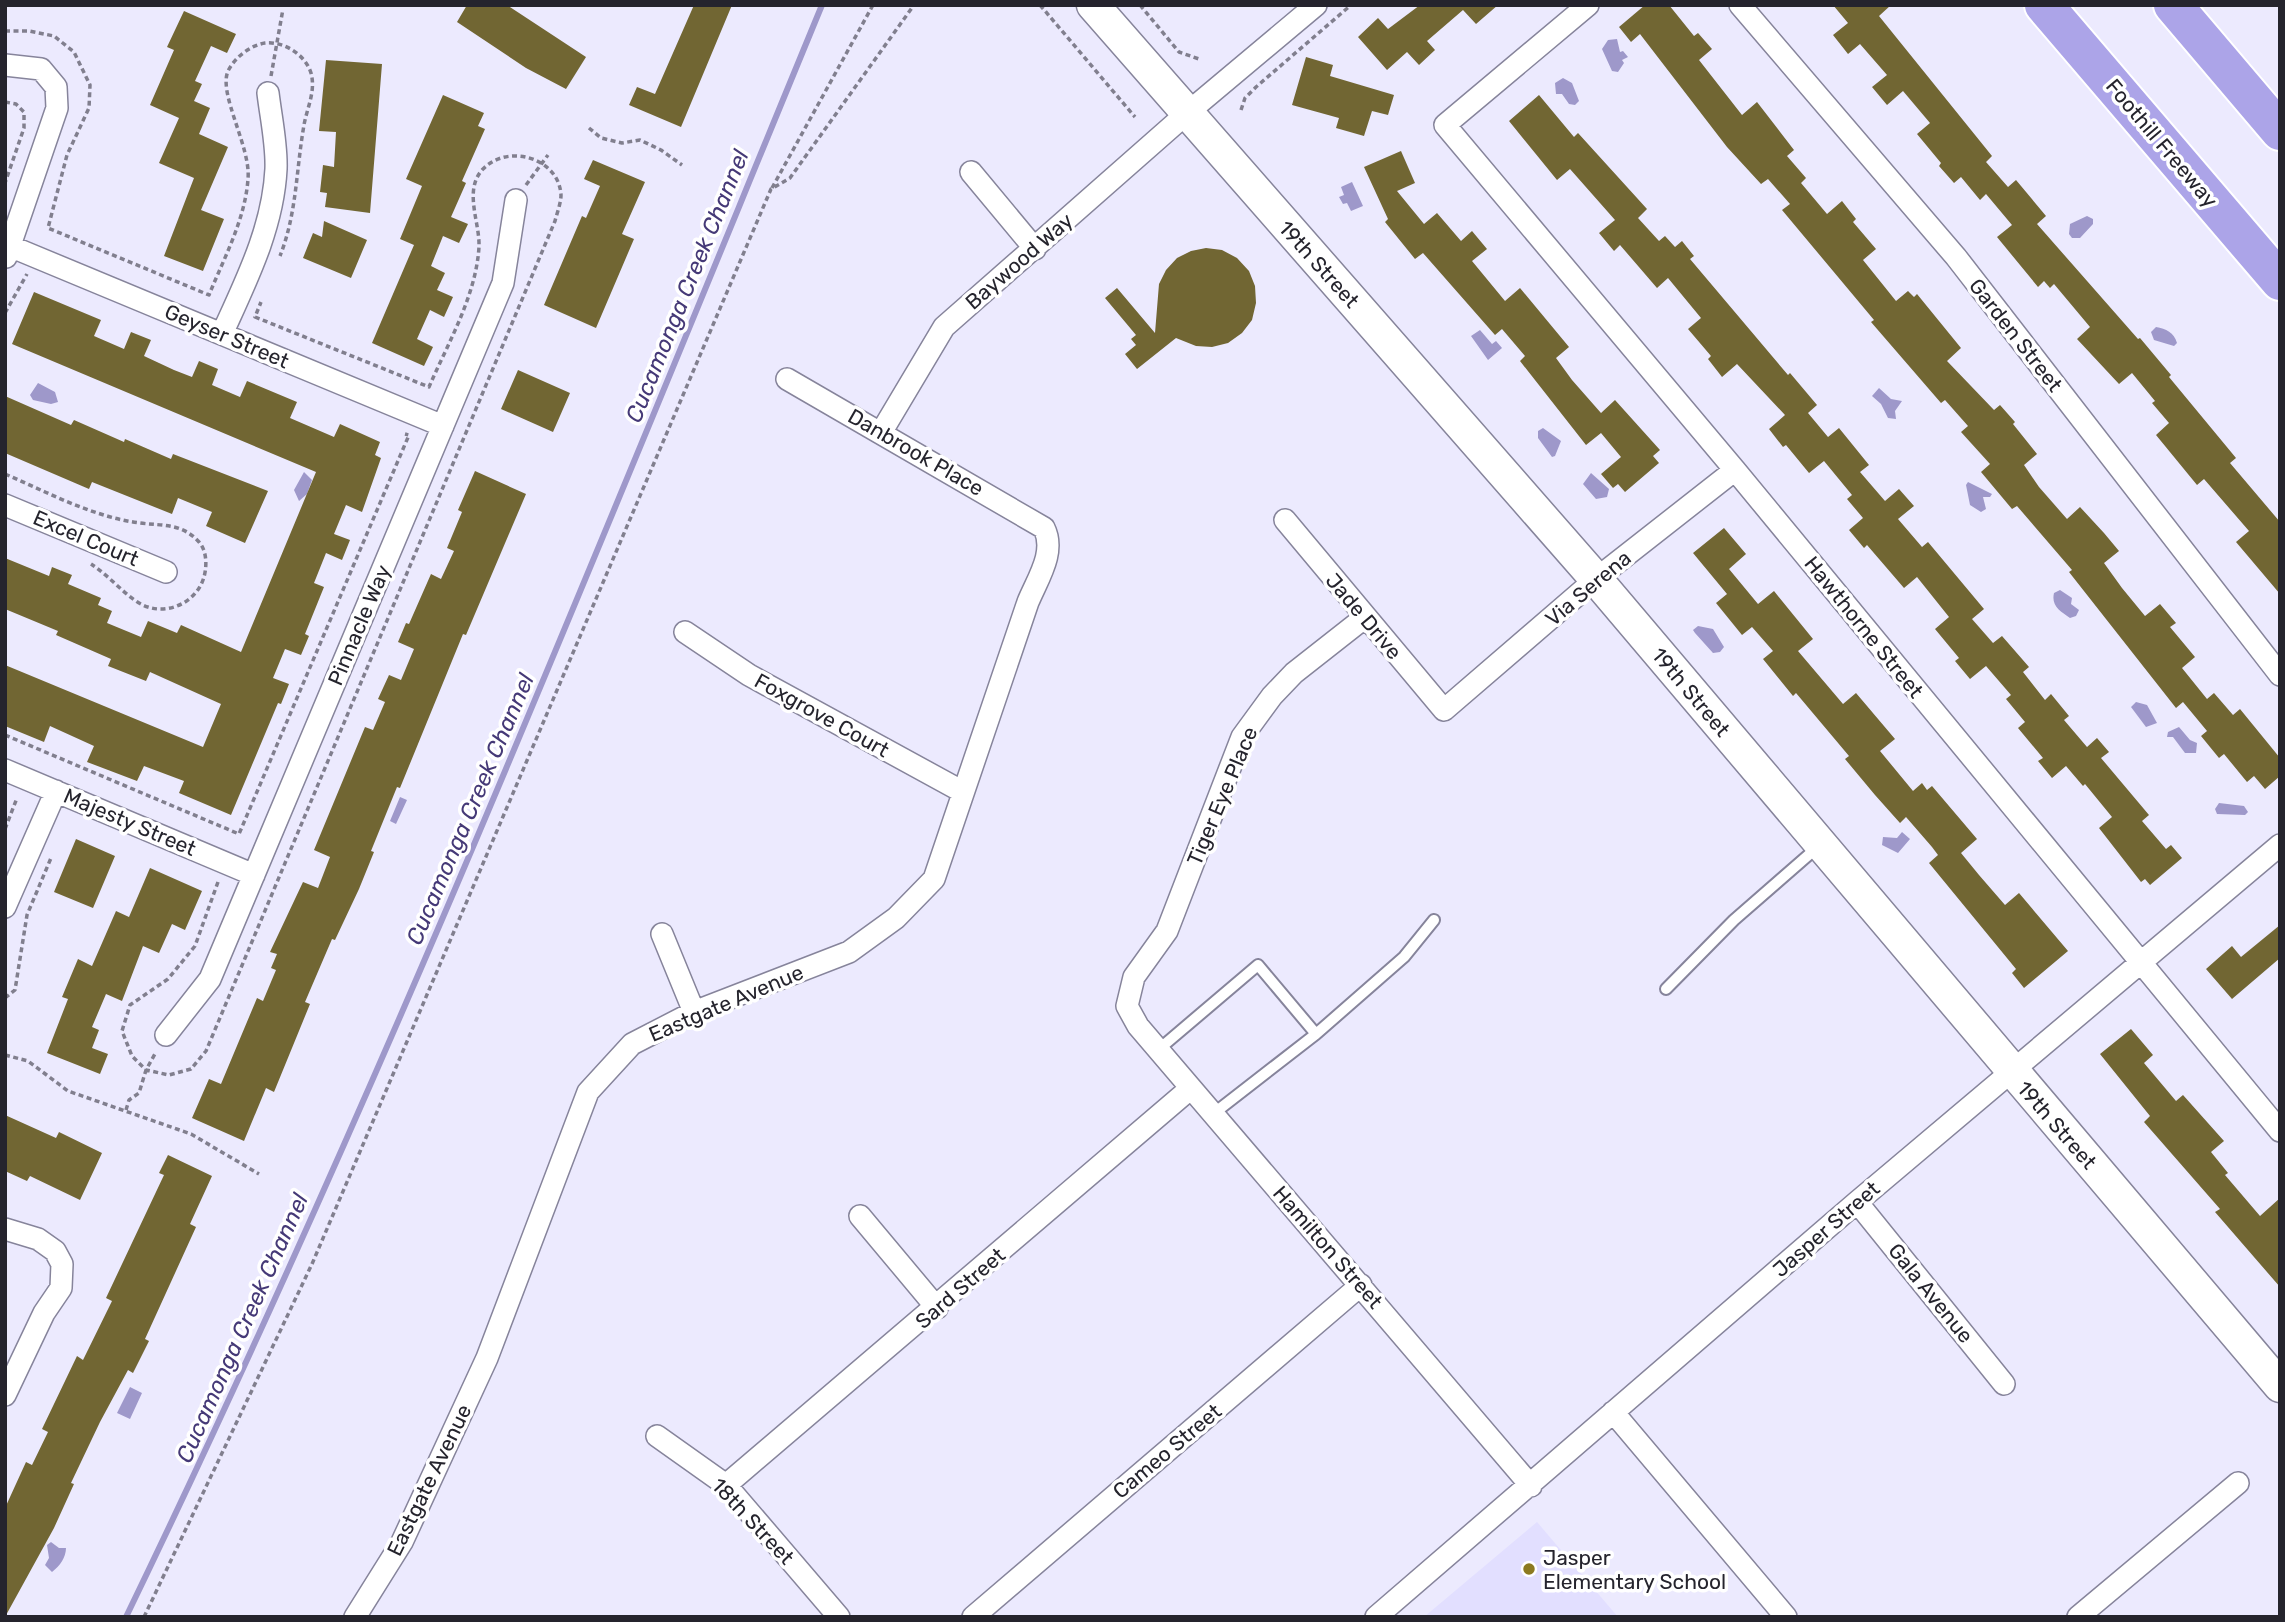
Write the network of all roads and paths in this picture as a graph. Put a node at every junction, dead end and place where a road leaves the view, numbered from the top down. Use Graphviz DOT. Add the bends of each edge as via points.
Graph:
graph roads {
  1 [pos="873,5"];
  2 [pos="914,5"];
  3 [pos="1040,5"];
  4 [pos="1093,5"];
  5 [pos="1140,5"];
  6 [pos="1316,5"];
  7 [pos="1351,5"];
  8 [pos="1588,5"];
  9 [pos="1740,5"];
  10 [pos="2044,5"];
  11 [pos="2173,5"];
  12 [pos="282,9"];
  13 [pos="5,31"];
  14 [pos="278,42"];
  15 [pos="1199,59"];
  16 [pos="5,65"];
  17 [pos="268,93"];
  18 [pos="5,102"];
  19 [pos="1241,110"];
  20 [pos="1185,114"];
  21 [pos="1135,117"];
  22 [pos="589,128"];
  23 [pos="2280,131"];
  24 [pos="548,155"];
  25 [pos="540,162"];
  26 [pos="682,165"];
  27 [pos="971,172"];
  28 [pos="5,183"];
  29 [pos="771,190"];
  30 [pos="516,200"];
  31 [pos="1035,249"];
  32 [pos="8,253"];
  33 [pos="279,259"];
  34 [pos="39,279"];
  35 [pos="2280,281"];
  36 [pos="264,294"];
  37 [pos="5,313"];
  38 [pos="222,334"];
  39 [pos="788,379"];
  40 [pos="443,426"];
  41 [pos="396,430"];
  42 [pos="882,431"];
  43 [pos="1735,470"];
  44 [pos="5,505"];
  45 [pos="1285,520"];
  46 [pos="1044,527"];
  47 [pos="166,572"];
  48 [pos="1596,579"];
  49 [pos="1364,618"];
  50 [pos="685,632"];
  51 [pos="2280,675"];
  52 [pos="1444,709"];
  53 [pos="5,734"];
  54 [pos="5,770"];
  55 [pos="55,791"];
  56 [pos="963,792"];
  57 [pos="18,796"];
  58 [pos="5,829"];
  59 [pos="1820,845"];
  60 [pos="2280,845"];
  61 [pos="53,855"];
  62 [pos="254,874"];
  63 [pos="206,877"];
  64 [pos="5,907"];
  65 [pos="1434,920"];
  66 [pos="662,934"];
  67 [pos="2140,963"];
  68 [pos="1666,989"];
  69 [pos="5,998"];
  70 [pos="1127,1006"];
  71 [pos="694,1012"];
  72 [pos="1316,1034"];
  73 [pos="166,1035"];
  74 [pos="1158,1050"];
  75 [pos="5,1055"];
  76 [pos="146,1070"];
  77 [pos="2011,1070"];
  78 [pos="1191,1088"];
  79 [pos="125,1110"];
  80 [pos="1213,1114"];
  81 [pos="2280,1131"];
  82 [pos="260,1174"];
  83 [pos="1857,1202"];
  84 [pos="860,1216"];
  85 [pos="5,1229"];
  86 [pos="1362,1285"];
  87 [pos="937,1308"];
  88 [pos="2004,1384"];
  89 [pos="2280,1386"];
  90 [pos="5,1395"];
  91 [pos="1613,1412"];
  92 [pos="657,1436"];
  93 [pos="2238,1483"];
  94 [pos="726,1485"];
  95 [pos="1531,1486"];
  96 [pos="144,1617"];
  97 [pos="355,1617"];
  98 [pos="839,1617"];
  99 [pos="972,1617"];
  100 [pos="1376,1617"];
  101 [pos="1786,1617"];
  102 [pos="2078,1617"];
  1 -- 29 [label="path"];
  2 -- 29 [label="path" via="790,178"];
  3 -- 21 [label="path"];
  4 -- 20 [label="main road, 19th Street"];
  5 -- 15 [label="path" via="1179,52"];
  6 -- 20 [label="street, Baywood Way"];
  7 -- 19 [label="path" via="1256,87"];
  8 -- 43 [label="street, Hawthorne Street" via="1445,125"];
  9 -- 51 [label="street, Garden Street" via="1956,257"];
  10 -- 35 [label="highway, Foothill Freeway"];
  11 -- 23 [label="highway"];
  12 -- 14 [label="path"];
  13 -- 14 [label="path" via="54,36 74,52 90,85 89,108 67,155 48,228 209,295 242,211 249,177 241,132 227,99 227,72 238,56 258,44"];
  14 -- 17 [label="path"];
  14 -- 33 [label="path" via="297,53 310,72 312,96 304,124 297,194"];
  16 -- 32 [label="street" via="41,69 56,88 57,108"];
  17 -- 38 [label="street" via="276,166 274,192 253,265"];
  18 -- 28 [label="path" via="24,112 24,128"];
  20 -- 31 [label="street, Baywood Way"];
  20 -- 48 [label="main road, 19th Street"];
  22 -- 26 [label="path" via="601,138 622,143 640,140"];
  24 -- 25 [label="path"];
  25 -- 30 [label="path"];
  25 -- 36 [label="path" via="524,155 503,157 482,169 473,193 479,245 473,284 429,387 255,317"];
  25 -- 76 [label="path" via="555,178 561,196 555,221 206,1051 191,1069 169,1075"];
  27 -- 31 [label="street"];
  29 -- 96 [label="path" via="312,1264"];
  30 -- 40 [label="street, Pinnacle Way" via="503,284"];
  31 -- 42 [label="street, Baywood Way" via="944,327"];
  32 -- 38 [label="street, Geyser Street"];
  34 -- 37 [label="path" via="26,274"];
  38 -- 40 [label="street, Geyser Street"];
  39 -- 42 [label="street, Danbrook Place"];
  40 -- 62 [label="street, Pinnacle Way"];
  41 -- 53 [label="path" via="409,435 239,834"];
  42 -- 46 [label="street, Danbrook Place"];
  43 -- 48 [label="street, Via Serena"];
  43 -- 67 [label="street, Hawthorne Street"];
  44 -- 47 [label="street, Excel Court"];
  45 -- 49 [label="street, Jade Drive"];
  46 -- 56 [label="street, Eastgate Avenue" via="1050,540 1046,561"];
  48 -- 52 [label="street, Via Serena"];
  48 -- 59 [label="main road, 19th Street"];
  49 -- 52 [label="street, Jade Drive"];
  49 -- 70 [label="street, Tiger Eye Place" via="1294,673 1242,737 1167,931 1134,977"];
  50 -- 56 [label="street, Foxgrove Court" via="749,676"];
  54 -- 55 [label="street, Majesty Street"];
  55 -- 62 [label="street, Majesty Street"];
  55 -- 64 [label="street"];
  56 -- 71 [label="street, Eastgate Avenue" via="934,880 896,918 849,952"];
  57 -- 58 [label="path"];
  59 -- 68 [label="lane" via="1734,920"];
  59 -- 77 [label="main road, 19th Street"];
  60 -- 67 [label="street, Jasper Street"];
  61 -- 69 [label="path" via="27,915 15,990"];
  62 -- 73 [label="street, Pinnacle Way" via="211,979"];
  63 -- 76 [label="path" via="218,882 195,946 168,979 130,1005 122,1031 131,1056"];
  65 -- 72 [label="lane" via="1404,957"];
  66 -- 71 [label="street"];
  67 -- 77 [label="street, Jasper Street"];
  67 -- 81 [label="street, Hawthorne Street"];
  70 -- 74 [label="street, Hamilton Street"];
  71 -- 97 [label="street, Eastgate Avenue" via="632,1044 587,1092 487,1358 402,1542"];
  72 -- 74 [label="lane" via="1258,965"];
  72 -- 80 [label="lane"];
  73 -- 76 [label="path"];
  74 -- 78 [label="street, Hamilton Street"];
  75 -- 79 [label="path" via="28,1062 68,1090"];
  76 -- 79 [label="path" via="139,1093"];
  77 -- 83 [label="street, Jasper Street"];
  77 -- 89 [label="main road, 19th Street"];
  78 -- 80 [label="street, Hamilton Street"];
  78 -- 87 [label="street, Sard Street"];
  79 -- 82 [label="path" via="191,1134"];
  80 -- 86 [label="street, Hamilton Street"];
  83 -- 88 [label="street, Gala Avenue"];
  83 -- 91 [label="street, Jasper Street"];
  84 -- 87 [label="street"];
  85 -- 90 [label="street" via="38,1239 55,1251 62,1264 61,1288"];
  86 -- 95 [label="street, Hamilton Street"];
  86 -- 99 [label="street, Cameo Street"];
  87 -- 94 [label="street, Sard Street"];
  91 -- 95 [label="street, Jasper Street"];
  91 -- 101 [label="street"];
  92 -- 94 [label="street, 18th Street"];
  93 -- 102 [label="street"];
  94 -- 98 [label="street, 18th Street"];
  95 -- 100 [label="street, Jasper Street"];
}
